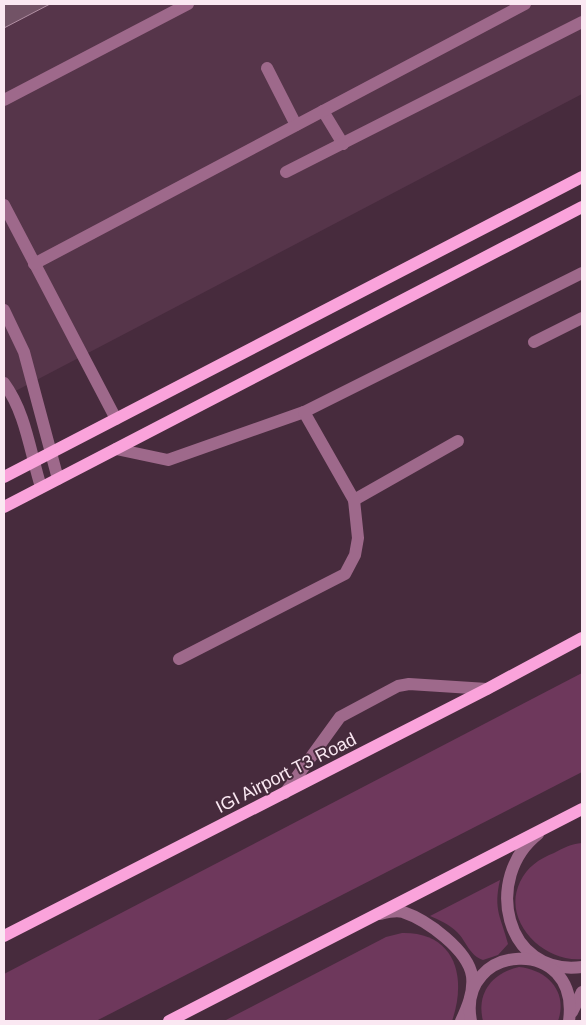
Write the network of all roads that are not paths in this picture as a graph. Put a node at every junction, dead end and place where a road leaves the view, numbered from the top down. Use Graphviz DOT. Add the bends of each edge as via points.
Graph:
graph roads {
  1 [pos="188,4"];
  2 [pos="525,4"];
  3 [pos="582,22"];
  4 [pos="267,68"];
  5 [pos="4,100"];
  6 [pos="323,110"];
  7 [pos="296,125"];
  8 [pos="343,144"];
  9 [pos="286,172"];
  10 [pos="582,177"];
  11 [pos="4,205"];
  12 [pos="582,207"];
  13 [pos="34,264"];
  14 [pos="582,273"];
  15 [pos="4,310"];
  16 [pos="582,318"];
  17 [pos="534,342"];
  18 [pos="4,383"];
  19 [pos="304,412"];
  20 [pos="116,419"];
  21 [pos="458,441"];
  22 [pos="116,449"];
  23 [pos="50,454"];
  24 [pos="33,462"];
  25 [pos="4,477"];
  26 [pos="58,479"];
  27 [pos="41,487"];
  28 [pos="354,500"];
  29 [pos="4,507"];
  30 [pos="582,638"];
  31 [pos="179,659"];
  32 [pos="487,689"];
  33 [pos="285,793"];
  34 [pos="582,810"];
  35 [pos="542,830"];
  36 [pos="378,914"];
  37 [pos="4,936"];
  38 [pos="540,962"];
  39 [pos="582,967"];
  40 [pos="582,992"];
  41 [pos="471,996"];
  42 [pos="169,1021"];
  43 [pos="461,1021"];
  44 [pos="471,1021"];
  45 [pos="569,1021"];
  1 -- 5 [label="lane"];
  2 -- 6 [label="lane"];
  3 -- 8 [label="lane"];
  4 -- 7 [label="lane"];
  6 -- 7 [label="lane"];
  6 -- 8 [label="lane"];
  7 -- 13 [label="lane"];
  8 -- 9 [label="lane"];
  10 -- 20 [label="main road"];
  11 -- 13 [label="lane"];
  12 -- 22 [label="main road"];
  13 -- 20 [label="lane"];
  14 -- 19 [label="lane"];
  15 -- 23 [label="lane" via="24,352"];
  16 -- 17 [label="lane"];
  18 -- 24 [label="lane" via="22,415"];
  19 -- 22 [label="lane" via="168,460"];
  19 -- 28 [label="lane"];
  20 -- 23 [label="main road"];
  21 -- 28 [label="lane"];
  22 -- 26 [label="main road"];
  23 -- 24 [label="main road"];
  23 -- 26 [label="lane"];
  24 -- 25 [label="main road"];
  24 -- 27 [label="lane"];
  26 -- 27 [label="main road"];
  27 -- 29 [label="main road"];
  28 -- 31 [label="lane" via="358,538 355,555 345,574"];
  30 -- 32 [label="main road, IGI Airport T3 Road"];
  32 -- 33 [label="main road, IGI Airport T3 Road"];
  32 -- 33 [label="lane" via="398,686 340,717"];
  33 -- 37 [label="main road, IGI Airport T3 Road"];
  34 -- 35 [label="main road"];
  35 -- 36 [label="main road"];
  35 -- 38 [label="lane" via="520,852 506,896 513,928"];
  36 -- 41 [label="lane" via="404,913 442,934 469,967"];
  36 -- 42 [label="main road"];
  38 -- 39 [label="lane"];
  38 -- 41 [label="lane" via="523,957 506,959 490,967 478,980"];
  38 -- 45 [label="lane" via="553,969 568,992"];
  40 -- 45 [label="lane"];
  41 -- 43 [label="lane"];
  41 -- 44 [label="lane"];
}
